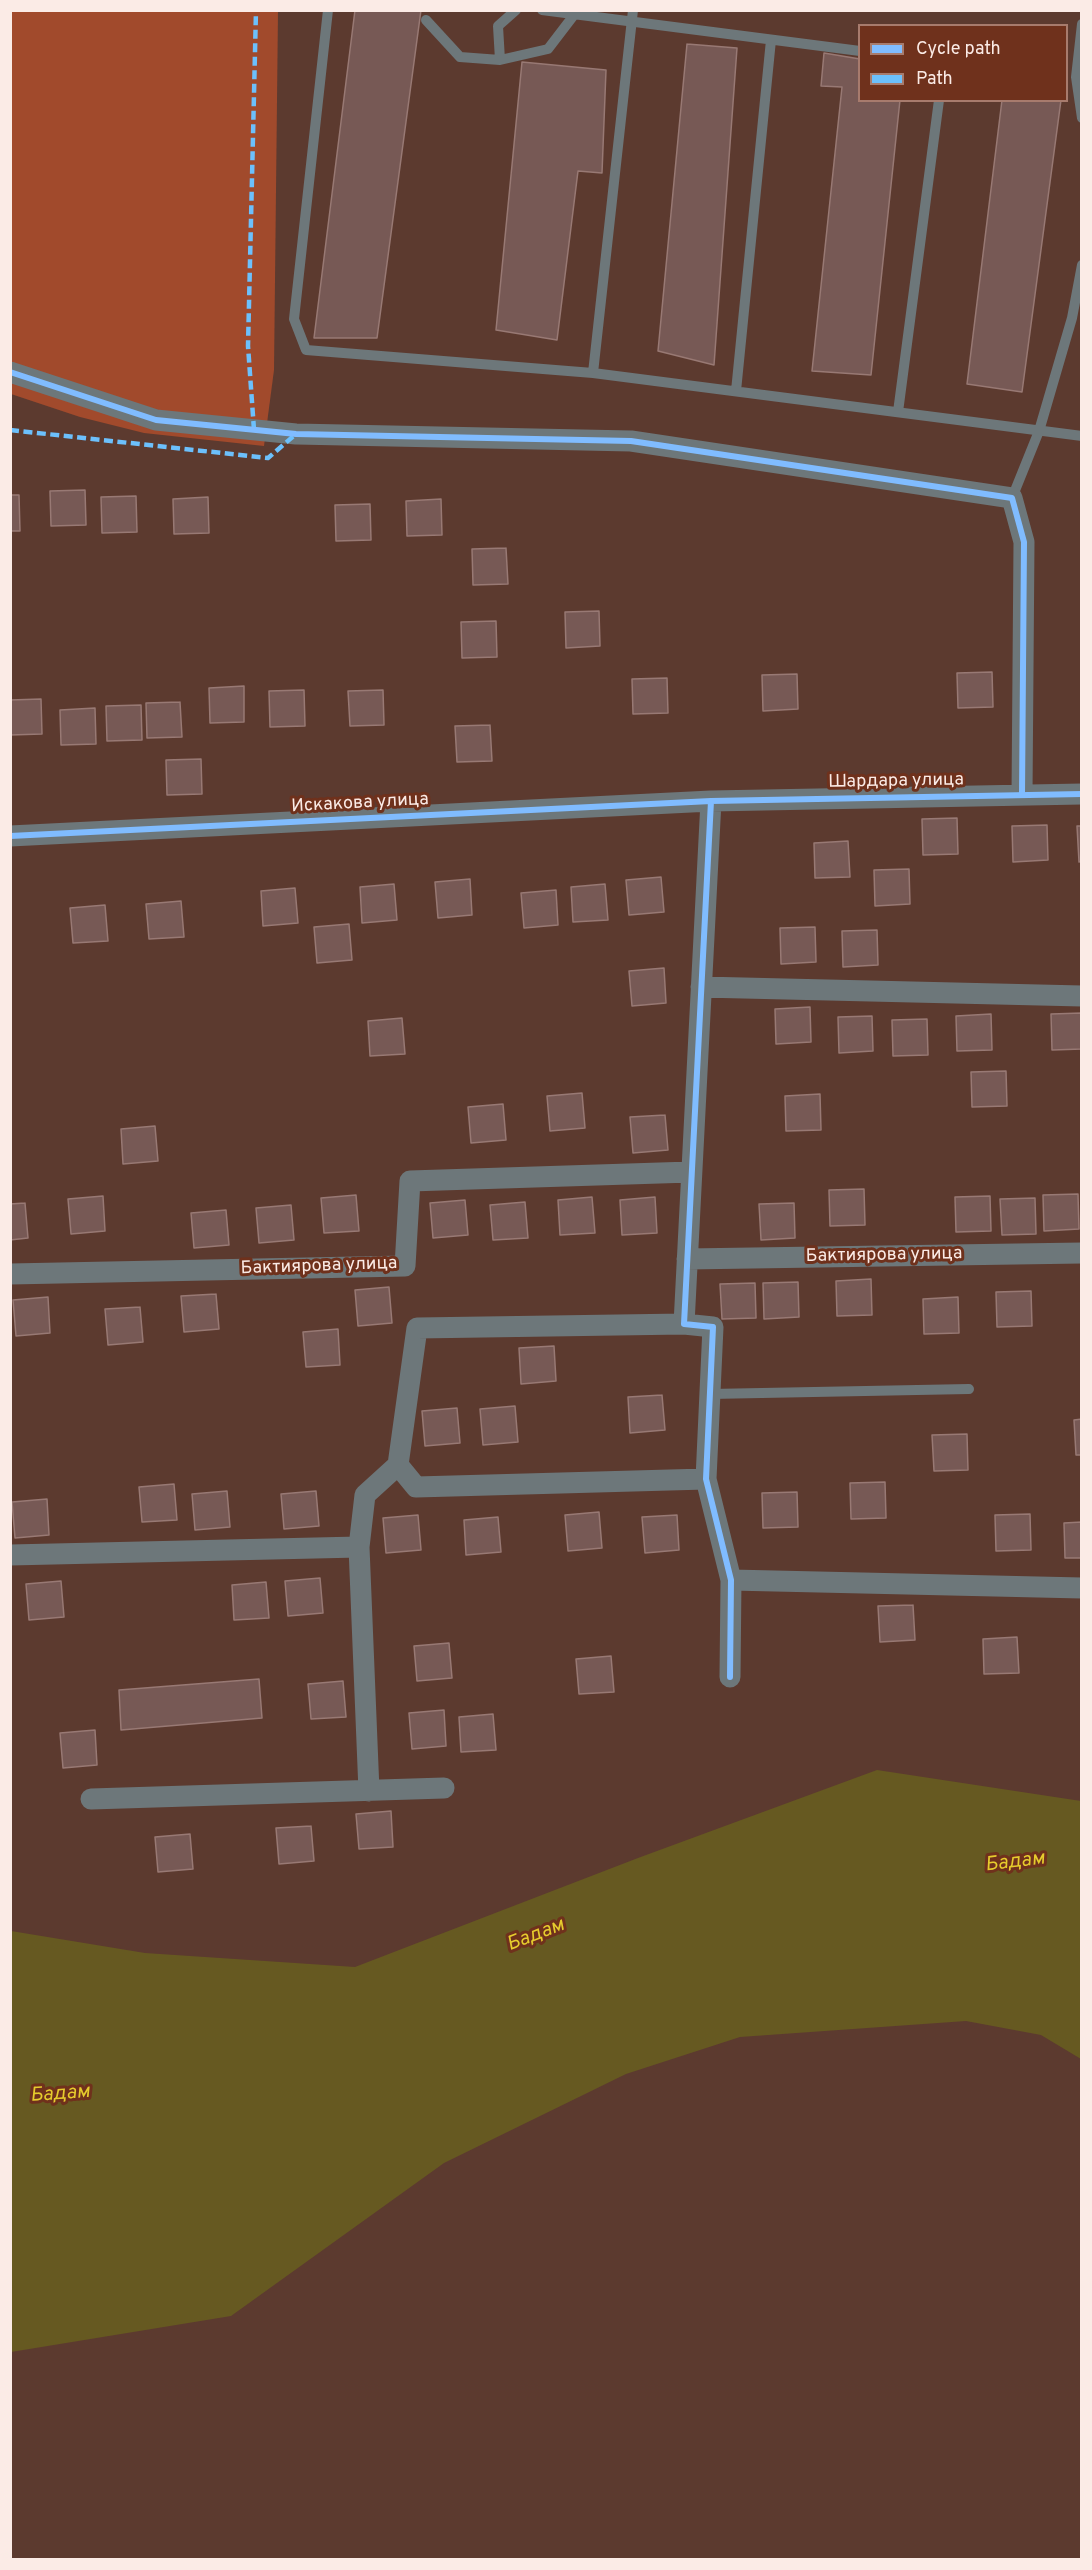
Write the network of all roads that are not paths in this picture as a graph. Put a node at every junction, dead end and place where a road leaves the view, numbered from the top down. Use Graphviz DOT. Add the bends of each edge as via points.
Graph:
graph roads {
  1 [pos="328,10"];
  2 [pos="516,10"];
  3 [pos="542,10"];
  4 [pos="633,10"];
  5 [pos="574,15"];
  6 [pos="426,20"];
  7 [pos="632,24"];
  8 [pos="1082,24"];
  9 [pos="771,40"];
  10 [pos="858,51"];
  11 [pos="500,60"];
  12 [pos="1075,77"];
  13 [pos="939,102"];
  14 [pos="1082,118"];
  15 [pos="1082,264"];
  16 [pos="10,372"];
  17 [pos="593,373"];
  18 [pos="736,391"];
  19 [pos="898,412"];
  20 [pos="1039,431"];
  21 [pos="1082,436"];
  22 [pos="1012,498"];
  23 [pos="1082,794"];
  24 [pos="1022,795"];
  25 [pos="711,801"];
  26 [pos="10,836"];
  27 [pos="701,987"];
  28 [pos="1082,996"];
  29 [pos="692,1172"];
  30 [pos="1082,1253"];
  31 [pos="687,1259"];
  32 [pos="10,1274"];
  33 [pos="684,1324"];
  34 [pos="969,1389"];
  35 [pos="710,1394"];
  36 [pos="398,1465"];
  37 [pos="706,1479"];
  38 [pos="358,1547"];
  39 [pos="10,1555"];
  40 [pos="731,1580"];
  41 [pos="1082,1588"];
  42 [pos="730,1677"];
  43 [pos="444,1788"];
  44 [pos="369,1791"];
  45 [pos="91,1799"];
  1 -- 17 [label="lane" via="294,319 306,350"];
  2 -- 11 [label="lane" via="498,26"];
  3 -- 5 [label="lane"];
  4 -- 7 [label="lane"];
  5 -- 7 [label="lane"];
  5 -- 11 [label="lane" via="548,49"];
  6 -- 11 [label="lane" via="460,57"];
  7 -- 9 [label="lane"];
  7 -- 17 [label="lane"];
  8 -- 12 [label="lane"];
  9 -- 10 [label="lane"];
  9 -- 18 [label="lane"];
  12 -- 14 [label="lane"];
  13 -- 19 [label="lane"];
  15 -- 20 [label="lane" via="1072,318"];
  16 -- 22 [label="street" via="156,420 296,435 631,441"];
  17 -- 18 [label="lane"];
  18 -- 19 [label="lane"];
  19 -- 20 [label="lane"];
  20 -- 21 [label="lane"];
  20 -- 22 [label="lane"];
  22 -- 24 [label="street" via="1024,542"];
  23 -- 24 [label="street, Шардара улица"];
  24 -- 25 [label="street, Шардара улица"];
  25 -- 26 [label="street, Искакова улица"];
  25 -- 27 [label="street"];
  27 -- 28 [label="street"];
  27 -- 29 [label="street"];
  29 -- 31 [label="street"];
  29 -- 32 [label="street, Бактиярова улица" via="410,1181 405,1266"];
  30 -- 31 [label="street, Бактиярова улица"];
  31 -- 33 [label="street"];
  33 -- 35 [label="street" via="713,1327"];
  33 -- 36 [label="street" via="417,1328"];
  34 -- 35 [label="lane"];
  35 -- 37 [label="street"];
  36 -- 37 [label="street" via="416,1487"];
  36 -- 38 [label="street" via="365,1494"];
  37 -- 40 [label="street"];
  38 -- 39 [label="street"];
  38 -- 44 [label="street"];
  40 -- 41 [label="street"];
  40 -- 42 [label="street"];
  43 -- 44 [label="street"];
  44 -- 45 [label="street"];
}
